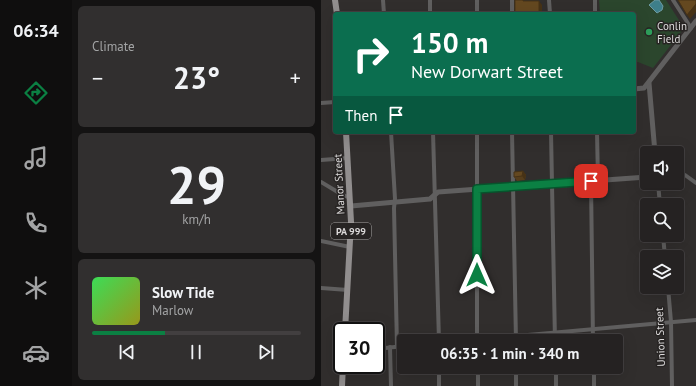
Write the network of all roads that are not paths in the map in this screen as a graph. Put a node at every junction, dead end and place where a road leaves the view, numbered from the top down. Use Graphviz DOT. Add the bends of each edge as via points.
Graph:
graph roads {
  1 [pos="335,0"];
  2 [pos="383,0"];
  3 [pos="430,0"];
  4 [pos="477,0"];
  5 [pos="512,0"];
  6 [pos="549,0"];
  7 [pos="595,0"];
  8 [pos="673,0"];
  9 [pos="337,12"];
  10 [pos="384,12"];
  11 [pos="430,12"];
  12 [pos="477,12"];
  13 [pos="512,12"];
  14 [pos="550,12"];
  15 [pos="595,12"];
  16 [pos="696,21"];
  17 [pos="691,28"];
  18 [pos="649,83"];
  19 [pos="636,89"];
  20 [pos="333,102"];
  21 [pos="321,103"];
  22 [pos="346,134"];
  23 [pos="391,134"];
  24 [pos="433,134"];
  25 [pos="477,134"];
  26 [pos="512,134"];
  27 [pos="551,134"];
  28 [pos="597,134"];
  29 [pos="654,146"];
  30 [pos="348,158"];
  31 [pos="321,160"];
  32 [pos="684,175"];
  33 [pos="640,178"];
  34 [pos="591,181"];
  35 [pos="598,181"];
  36 [pos="321,182"];
  37 [pos="696,183"];
  38 [pos="553,184"];
  39 [pos="513,187"];
  40 [pos="477,189"];
  41 [pos="435,195"];
  42 [pos="350,198"];
  43 [pos="395,202"];
  44 [pos="351,206"];
  45 [pos="321,241"];
  46 [pos="351,247"];
  47 [pos="321,288"];
  48 [pos="348,290"];
  49 [pos="669,294"];
  50 [pos="696,320"];
  51 [pos="346,322"];
  52 [pos="671,322"];
  53 [pos="593,329"];
  54 [pos="555,332"];
  55 [pos="439,334"];
  56 [pos="477,334"];
  57 [pos="516,334"];
  58 [pos="544,334"];
  59 [pos="593,334"];
  60 [pos="390,347"];
  61 [pos="397,347"];
  62 [pos="385,348"];
  63 [pos="343,374"];
  64 [pos="439,374"];
  65 [pos="478,374"];
  66 [pos="516,374"];
  67 [pos="556,374"];
  68 [pos="594,374"];
  69 [pos="342,386"];
  70 [pos="391,386"];
  71 [pos="439,386"];
  72 [pos="478,386"];
  73 [pos="517,386"];
  74 [pos="556,386"];
  75 [pos="594,386"];
  76 [pos="672,386"];
  1 -- 9 [label="main road"];
  2 -- 10 [label="street"];
  3 -- 11 [label="street"];
  4 -- 12 [label="street"];
  5 -- 13 [label="street"];
  6 -- 14 [label="street"];
  7 -- 15 [label="street"];
  8 -- 17 [label="street"];
  16 -- 17 [label="street"];
  17 -- 18 [label="street"];
  18 -- 19 [label="street" via="644,88"];
  18 -- 29 [label="street"];
  20 -- 21 [label="street"];
  22 -- 30 [label="main road, Manor Street / PA 999"];
  23 -- 43 [label="street"];
  24 -- 41 [label="street"];
  25 -- 40 [label="street"];
  26 -- 39 [label="street"];
  27 -- 38 [label="street"];
  28 -- 35 [label="street"];
  30 -- 31 [label="street"];
  30 -- 42 [label="main road, Manor Street / PA 999"];
  32 -- 37 [label="street"];
  33 -- 35 [label="street"];
  34 -- 35 [label="street"];
  34 -- 38 [label="street"];
  34 -- 53 [label="street"];
  36 -- 42 [label="street"];
  38 -- 39 [label="street"];
  38 -- 54 [label="street"];
  39 -- 40 [label="street"];
  39 -- 57 [label="street"];
  40 -- 41 [label="street" via="438,192"];
  40 -- 56 [label="street"];
  41 -- 43 [label="street" via="430,199"];
  41 -- 55 [label="street"];
  42 -- 44 [label="main road, Manor Street / PA 999"];
  43 -- 44 [label="street"];
  43 -- 61 [label="street"];
  44 -- 46 [label="main road, Manor Street / PA 999"];
  45 -- 46 [label="street"];
  46 -- 48 [label="main road, Manor Street / PA 999"];
  47 -- 48 [label="street"];
  48 -- 51 [label="main road, Manor Street / PA 999"];
  49 -- 52 [label="street, Union Street"];
  50 -- 52 [label="street"];
  52 -- 53 [label="street"];
  52 -- 76 [label="street, Union Street"];
  53 -- 54 [label="street"];
  53 -- 59 [label="street"];
  54 -- 58 [label="street"];
  60 -- 61 [label="street"];
  60 -- 62 [label="street"];
  60 -- 70 [label="street"];
  63 -- 69 [label="main road"];
  64 -- 71 [label="street"];
  65 -- 72 [label="street"];
  66 -- 73 [label="street"];
  67 -- 74 [label="street"];
  68 -- 75 [label="street"];
}
